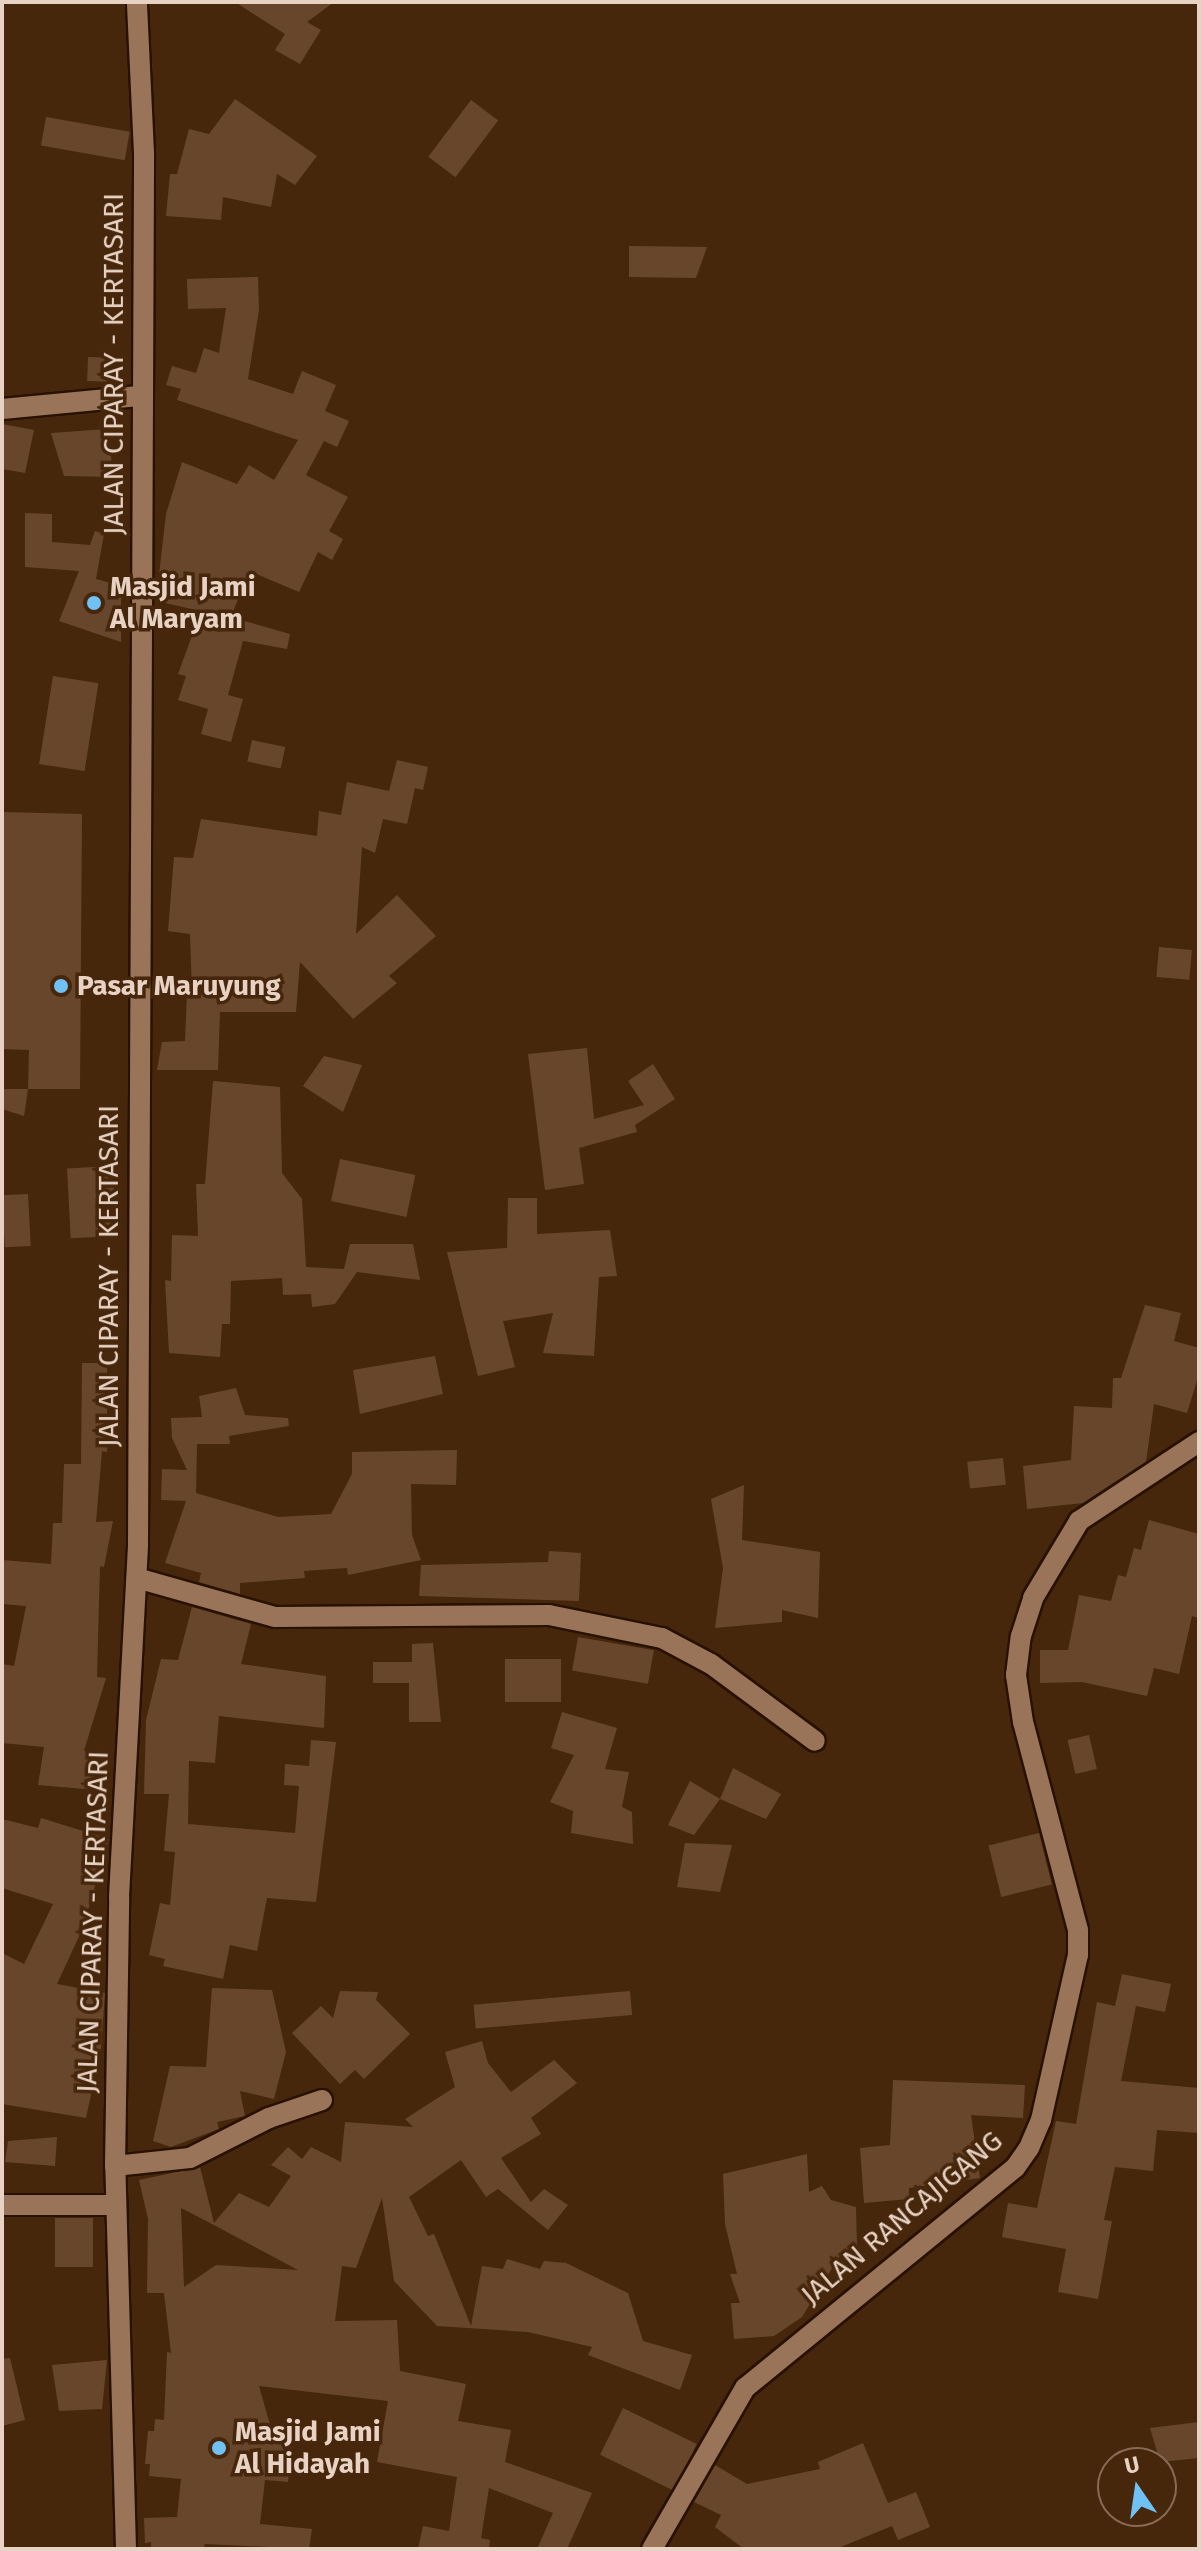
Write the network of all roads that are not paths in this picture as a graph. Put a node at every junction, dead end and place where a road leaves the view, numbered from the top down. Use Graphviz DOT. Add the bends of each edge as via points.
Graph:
graph roads {
  1 [pos="137,2"];
  2 [pos="139,396"];
  3 [pos="2,409"];
  4 [pos="1199,1442"];
  5 [pos="137,1578"];
  6 [pos="815,1741"];
  7 [pos="322,2100"];
  8 [pos="115,2166"];
  9 [pos="2,2205"];
  10 [pos="116,2205"];
  11 [pos="126,2549"];
  12 [pos="652,2549"];
  1 -- 2 [label="main road, JALAN CIPARAY - KERTASARI" via="143,90"];
  2 -- 3 [label="main road"];
  2 -- 5 [label="main road, JALAN CIPARAY - KERTASARI"];
  4 -- 12 [label="main road, JALAN RANCAJIGANG" via="1079,1521 1033,1598 1021,1636 1016,1675 1023,1722 1078,1930 1078,1955 1041,2120 1029,2148 1015,2168 745,2388"];
  5 -- 6 [label="main road" via="275,1617 549,1615 662,1638 711,1664"];
  5 -- 8 [label="main road, JALAN CIPARAY - KERTASARI" via="119,1897"];
  7 -- 8 [label="main road" via="269,2118 190,2158"];
  8 -- 10 [label="main road, JALAN CIPARAY - KERTASARI"];
  9 -- 10 [label="main road"];
  10 -- 11 [label="main road, JALAN CIPARAY - KERTASARI"];
}
